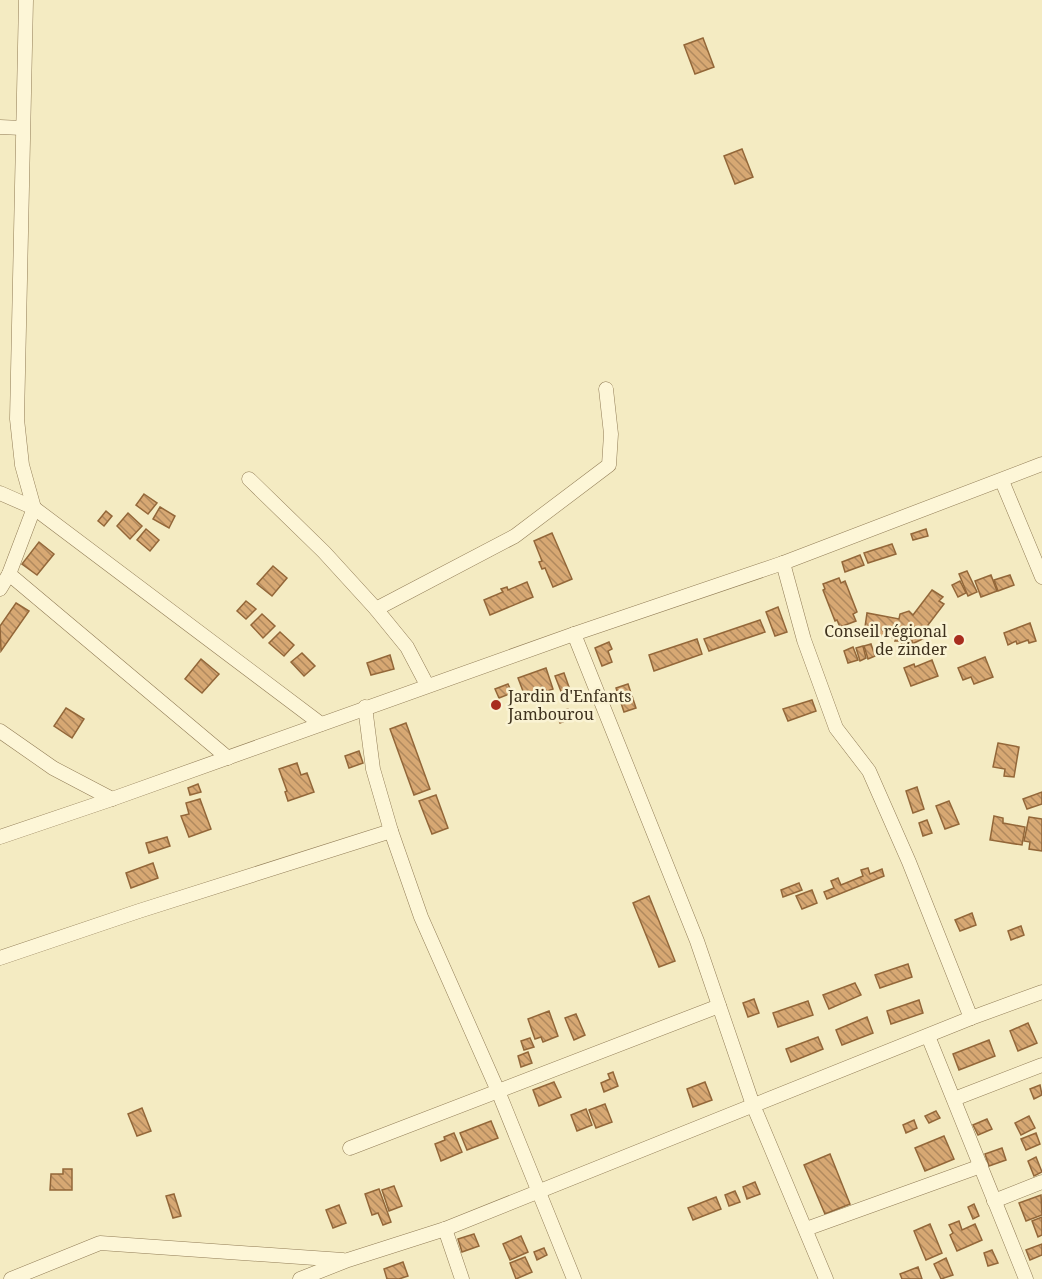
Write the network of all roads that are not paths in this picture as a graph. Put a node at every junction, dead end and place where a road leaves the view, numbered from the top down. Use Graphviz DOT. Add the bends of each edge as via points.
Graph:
graph roads {
  1 [pos="26,0"];
  2 [pos="0,127"];
  3 [pos="22,128"];
  4 [pos="606,389"];
  5 [pos="1042,464"];
  6 [pos="249,479"];
  7 [pos="1002,481"];
  8 [pos="0,494"];
  9 [pos="34,508"];
  10 [pos="783,563"];
  11 [pos="9,574"];
  12 [pos="1042,577"];
  13 [pos="0,589"];
  14 [pos="376,609"];
  15 [pos="574,634"];
  16 [pos="428,685"];
  17 [pos="365,707"];
  18 [pos="321,724"];
  19 [pos="0,731"];
  20 [pos="228,758"];
  21 [pos="112,799"];
  22 [pos="391,831"];
  23 [pos="0,837"];
  24 [pos="0,958"];
  25 [pos="1042,992"];
  26 [pos="719,1006"];
  27 [pos="971,1018"];
  28 [pos="928,1036"];
  29 [pos="1042,1065"];
  30 [pos="498,1090"];
  31 [pos="954,1099"];
  32 [pos="753,1105"];
  33 [pos="350,1148"];
  34 [pos="981,1166"];
  35 [pos="1042,1182"];
  36 [pos="540,1190"];
  37 [pos="994,1201"];
  38 [pos="445,1229"];
  39 [pos="806,1229"];
  40 [pos="348,1260"];
  41 [pos="10,1279"];
  42 [pos="300,1279"];
  43 [pos="462,1279"];
  44 [pos="574,1279"];
  45 [pos="826,1279"];
  46 [pos="1026,1279"];
  1 -- 3 [label="street"];
  2 -- 3 [label="street"];
  3 -- 9 [label="street" via="17,419 22,465"];
  4 -- 14 [label="street" via="611,434 609,465 515,536"];
  5 -- 7 [label="street"];
  6 -- 14 [label="street"];
  7 -- 10 [label="street"];
  7 -- 12 [label="street"];
  8 -- 9 [label="street"];
  9 -- 11 [label="street"];
  9 -- 18 [label="street"];
  10 -- 15 [label="street"];
  10 -- 27 [label="street" via="804,640 836,728 869,771"];
  11 -- 13 [label="street"];
  11 -- 20 [label="street"];
  14 -- 16 [label="street" via="407,647"];
  15 -- 16 [label="street"];
  15 -- 26 [label="street" via="697,941"];
  16 -- 17 [label="street"];
  17 -- 18 [label="street"];
  17 -- 22 [label="street" via="373,770"];
  18 -- 20 [label="street"];
  19 -- 21 [label="street" via="53,768"];
  20 -- 21 [label="street"];
  21 -- 23 [label="street"];
  22 -- 24 [label="street"];
  22 -- 30 [label="street" via="421,917"];
  25 -- 27 [label="street"];
  26 -- 30 [label="street"];
  26 -- 32 [label="street"];
  27 -- 28 [label="street"];
  28 -- 31 [label="street"];
  28 -- 32 [label="street"];
  29 -- 31 [label="street"];
  30 -- 33 [label="street"];
  30 -- 36 [label="street"];
  31 -- 34 [label="street"];
  32 -- 36 [label="street"];
  32 -- 39 [label="street"];
  34 -- 37 [label="street"];
  34 -- 39 [label="street"];
  35 -- 37 [label="street"];
  36 -- 38 [label="street"];
  36 -- 44 [label="street"];
  37 -- 46 [label="street"];
  38 -- 40 [label="street"];
  38 -- 43 [label="street"];
  39 -- 45 [label="street"];
  40 -- 41 [label="street" via="100,1243"];
  40 -- 42 [label="street"];
}
